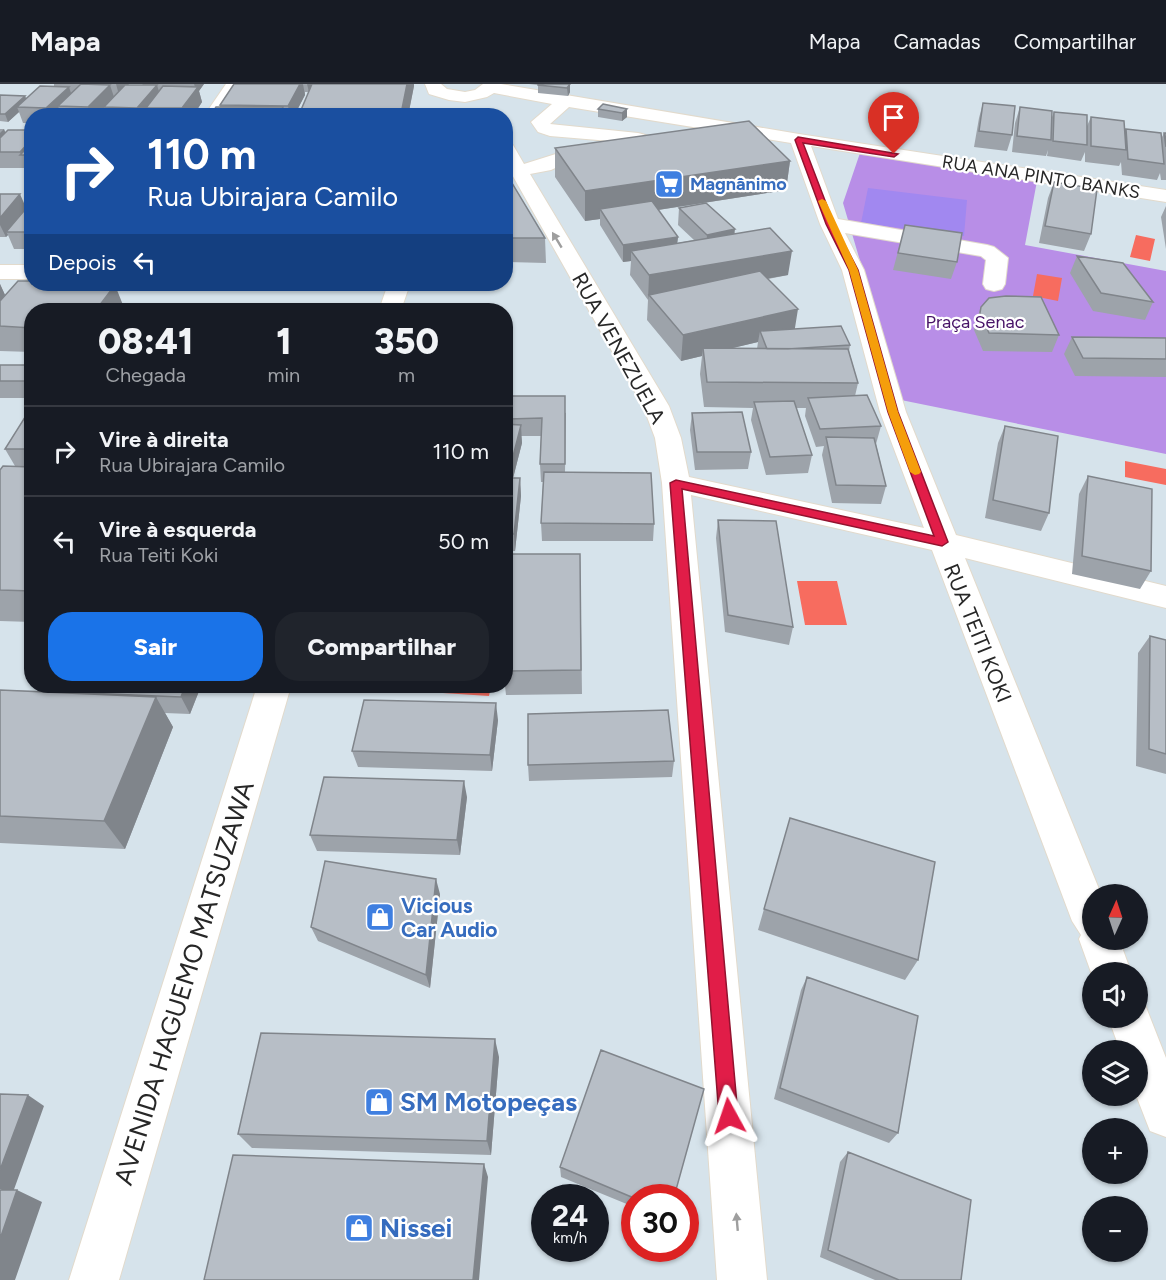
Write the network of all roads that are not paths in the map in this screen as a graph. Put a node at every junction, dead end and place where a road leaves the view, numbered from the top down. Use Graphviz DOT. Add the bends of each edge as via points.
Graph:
graph roads {
  1 [pos="234,84"];
  2 [pos="433,86"];
  3 [pos="484,100"];
  4 [pos="565,102"];
  5 [pos="430,107"];
  6 [pos="218,108"];
  7 [pos="798,140"];
  8 [pos="513,160"];
  9 [pos="513,162"];
  10 [pos="1166,196"];
  11 [pos="830,224"];
  12 [pos="0,272"];
  13 [pos="24,273"];
  14 [pos="994,284"];
  15 [pos="676,483"];
  16 [pos="942,542"];
  17 [pos="1166,597"];
  18 [pos="272,693"];
  19 [pos="1082,896"];
  20 [pos="1133,1028"];
  21 [pos="1166,1115"];
  22 [pos="94,1280"];
  23 [pos="742,1280"];
  1 -- 6 [label="street"];
  2 -- 3 [label="street, RUA ANA PINTO BANKS" via="455,96"];
  2 -- 5 [label="street"];
  3 -- 4 [label="street, RUA ANA PINTO BANKS"];
  4 -- 7 [label="street, RUA ANA PINTO BANKS"];
  4 -- 8 [label="street" via="540,122 544,128 638,138 645,145 562,159 544,166"];
  7 -- 10 [label="street, RUA ANA PINTO BANKS"];
  7 -- 11 [label="street, RUA TEITI KOKI"];
  15 -- 9 [label="street, RUA VENEZUELA, one-way" via="668,438 656,406"];
  11 -- 14 [label="street" via="987,250 997,258"];
  11 -- 16 [label="street, RUA TEITI KOKI" via="853,270 893,412"];
  12 -- 13 [label="street"];
  15 -- 16 [label="street"];
  23 -- 15 [label="street, RUA VENEZUELA, one-way"];
  16 -- 17 [label="street"];
  16 -- 19 [label="street, RUA TEITI KOKI"];
  18 -- 22 [label="street, AVENIDA HAGUEMO MATSUZAWA"];
  20 -- 21 [label="street"];
}
